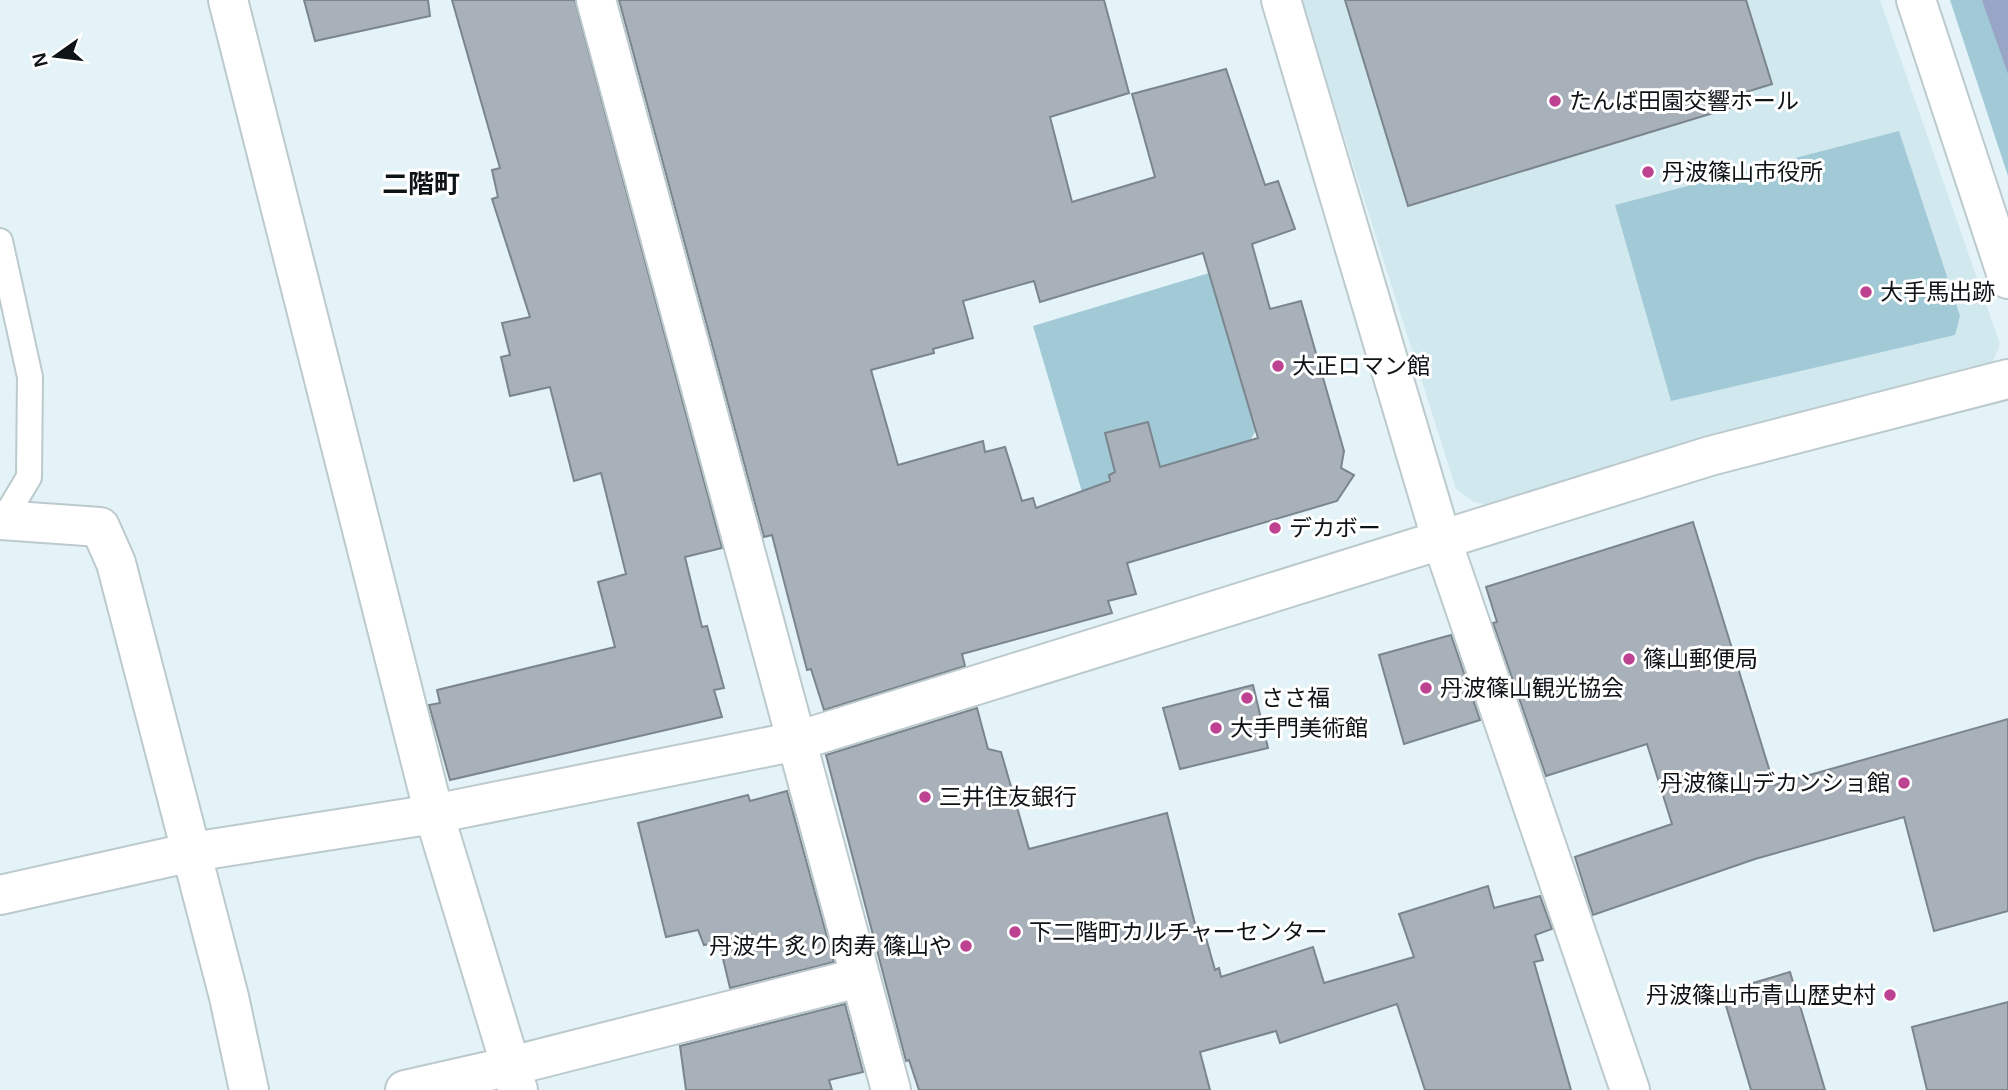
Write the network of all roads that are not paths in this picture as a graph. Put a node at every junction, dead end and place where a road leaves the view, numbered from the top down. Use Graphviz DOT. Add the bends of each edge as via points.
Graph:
graph roads {
  1 [pos="228,0"];
  2 [pos="596,0"];
  3 [pos="1281,0"];
  4 [pos="1916,0"];
  5 [pos="0,242"];
  6 [pos="2008,279"];
  7 [pos="2008,379"];
  8 [pos="2,520"];
  9 [pos="1441,538"];
  10 [pos="797,741"];
  11 [pos="434,814"];
  12 [pos="192,852"];
  13 [pos="0,895"];
  14 [pos="858,978"];
  15 [pos="514,1078"];
  16 [pos="250,1090"];
  17 [pos="405,1090"];
  18 [pos="891,1090"];
  19 [pos="1630,1090"];
  1 -- 11 [label="street"];
  2 -- 10 [label="street"];
  3 -- 9 [label="street"];
  4 -- 6 [label="street"];
  5 -- 8 [label="lane" via="30,377 29,477"];
  7 -- 9 [label="street" via="1710,456"];
  8 -- 12 [label="street" via="100,527 116,563"];
  9 -- 10 [label="street"];
  9 -- 19 [label="street"];
  10 -- 11 [label="street"];
  10 -- 14 [label="street"];
  11 -- 12 [label="street"];
  11 -- 15 [label="street"];
  12 -- 13 [label="street"];
  12 -- 16 [label="street"];
  14 -- 15 [label="street"];
  14 -- 18 [label="street"];
  15 -- 17 [label="street"];
}
